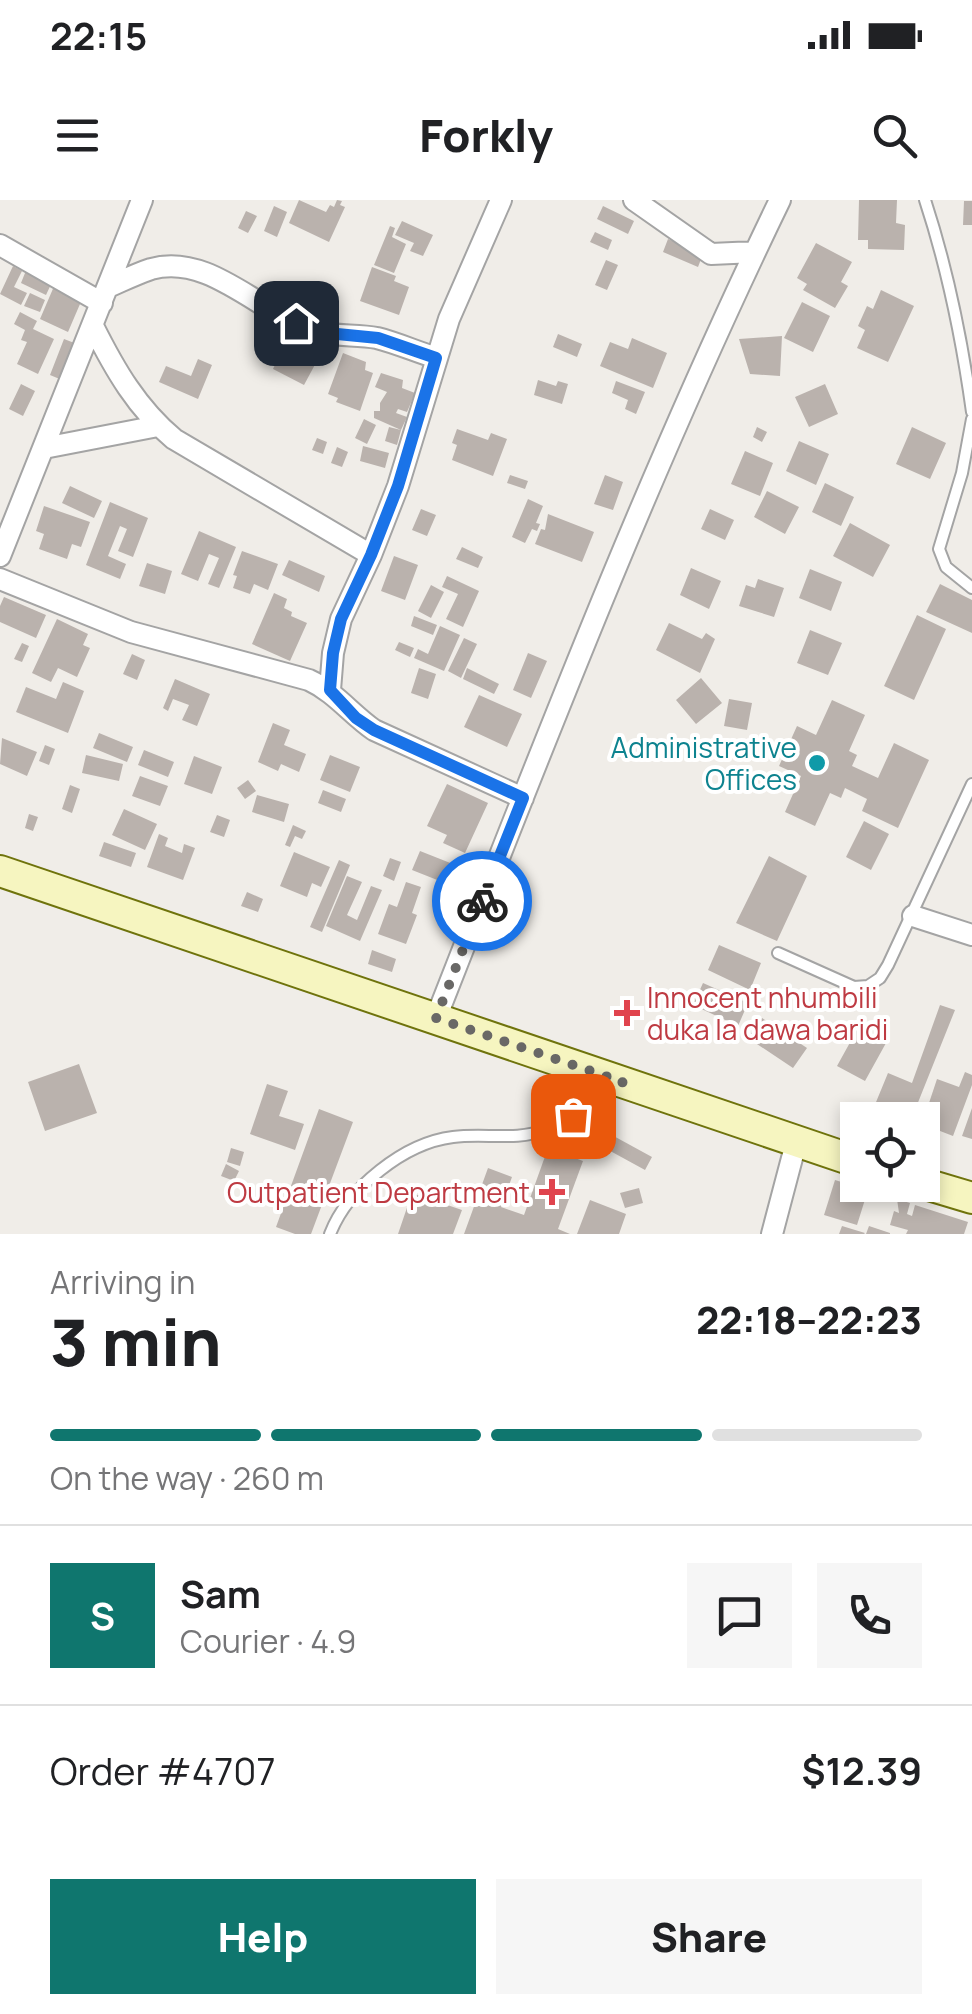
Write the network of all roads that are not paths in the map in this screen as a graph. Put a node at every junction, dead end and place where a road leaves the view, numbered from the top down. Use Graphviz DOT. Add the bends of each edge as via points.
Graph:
graph roads {
  1 [pos="142,200"];
  2 [pos="502,200"];
  3 [pos="634,200"];
  4 [pos="780,200"];
  5 [pos="926,200"];
  6 [pos="0,245"];
  7 [pos="755,252"];
  8 [pos="105,295"];
  9 [pos="93,326"];
  10 [pos="436,358"];
  11 [pos="972,416"];
  12 [pos="158,426"];
  13 [pos="44,448"];
  14 [pos="371,555"];
  15 [pos="0,556"];
  16 [pos="0,579"];
  17 [pos="972,588"];
  18 [pos="330,690"];
  19 [pos="972,784"];
  20 [pos="523,798"];
  21 [pos="0,871"];
  22 [pos="913,916"];
  23 [pos="972,936"];
  24 [pos="778,954"];
  25 [pos="436,1018"];
  26 [pos="623,1082"];
  27 [pos="796,1143"];
  28 [pos="840,1156"];
  29 [pos="940,1188"];
  30 [pos="972,1198"];
  31 [pos="330,1234"];
  32 [pos="772,1234"];
  1 -- 8 [label="street"];
  2 -- 10 [label="street"];
  3 -- 7 [label="street" via="711,254"];
  4 -- 7 [label="street"];
  5 -- 11 [label="lane" via="944,257"];
  6 -- 8 [label="street"];
  7 -- 20 [label="street" via="612,574"];
  8 -- 9 [label="street"];
  8 -- 10 [label="street" via="170,266 226,281 317,332 378,338"];
  9 -- 12 [label="street" via="132,396"];
  9 -- 13 [label="street"];
  10 -- 14 [label="street"];
  11 -- 17 [label="lane" via="939,548 946,567"];
  12 -- 13 [label="street"];
  12 -- 14 [label="street"];
  13 -- 15 [label="street"];
  14 -- 18 [label="street" via="341,619"];
  16 -- 18 [label="street" via="131,632"];
  18 -- 20 [label="street" via="374,730"];
  19 -- 22 [label="lane"];
  20 -- 25 [label="street"];
  21 -- 25 [label="main road"];
  22 -- 23 [label="street"];
  22 -- 24 [label="lane" via="880,978 868,986"];
  25 -- 26 [label="main road"];
  26 -- 27 [label="main road"];
  26 -- 31 [label="lane" via="544,1130 456,1136 412,1151 356,1192"];
  27 -- 28 [label="main road"];
  27 -- 32 [label="street"];
  29 -- 30 [label="main road"];
}
